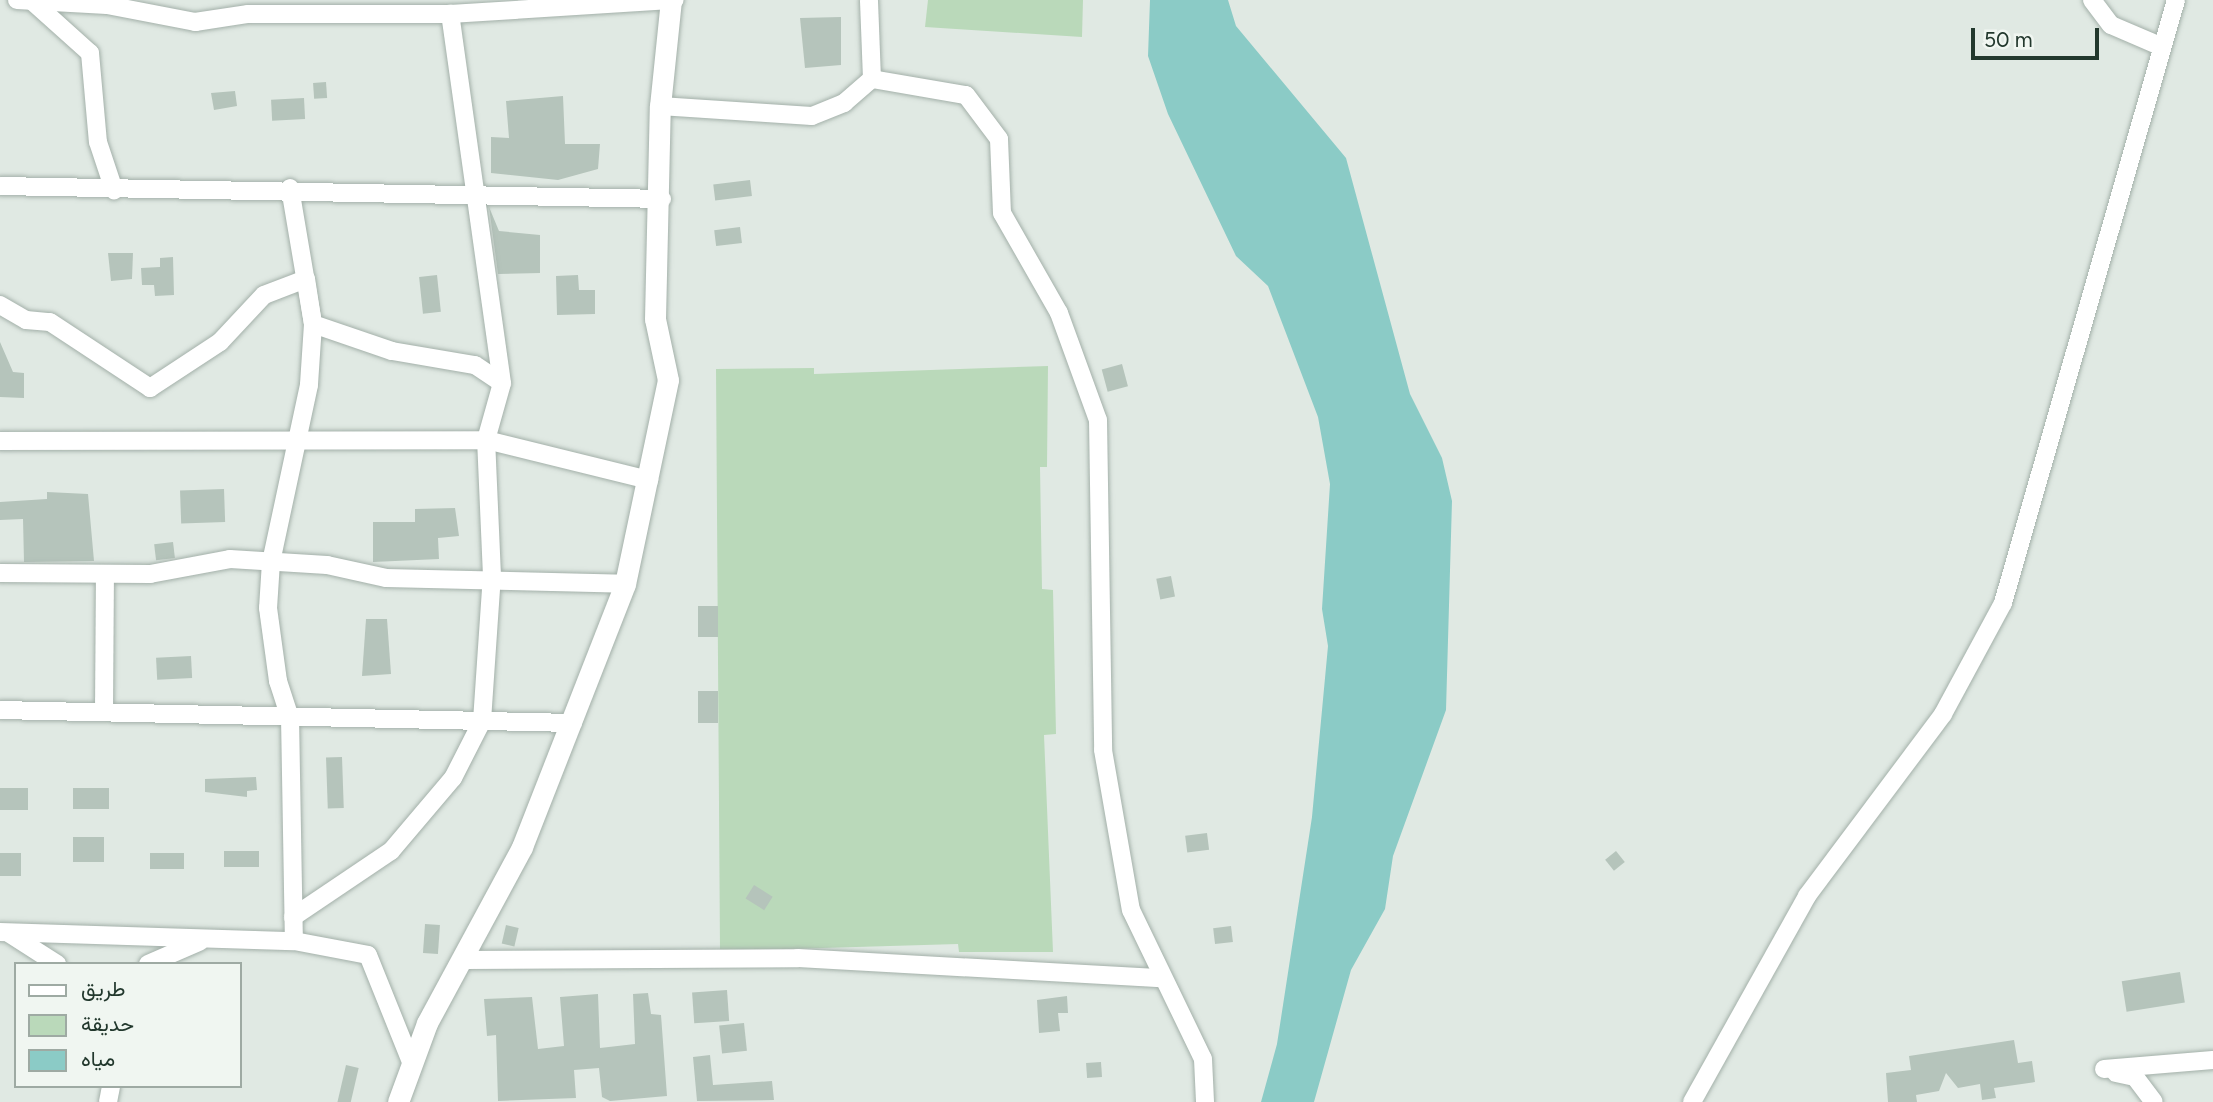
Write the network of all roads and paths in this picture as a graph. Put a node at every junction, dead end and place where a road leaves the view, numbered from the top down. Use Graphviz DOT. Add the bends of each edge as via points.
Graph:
graph roads {
  1 [pos="17,0"];
  2 [pos="869,0"];
  3 [pos="2092,0"];
  4 [pos="2176,0"];
  5 [pos="32,1"];
  6 [pos="672,1"];
  7 [pos="283,7"];
  8 [pos="450,14"];
  9 [pos="2160,46"];
  10 [pos="872,79"];
  11 [pos="660,106"];
  12 [pos="0,187"];
  13 [pos="290,188"];
  14 [pos="114,190"];
  15 [pos="477,194"];
  16 [pos="662,199"];
  17 [pos="0,305"];
  18 [pos="313,324"];
  19 [pos="502,383"];
  20 [pos="486,440"];
  21 [pos="0,441"];
  22 [pos="295,443"];
  23 [pos="649,480"];
  24 [pos="271,562"];
  25 [pos="0,573"];
  26 [pos="105,574"];
  27 [pos="492,576"];
  28 [pos="625,584"];
  29 [pos="0,710"];
  30 [pos="104,712"];
  31 [pos="290,717"];
  32 [pos="482,721"];
  33 [pos="573,723"];
  34 [pos="293,917"];
  35 [pos="4,932"];
  36 [pos="207,939"];
  37 [pos="294,941"];
  38 [pos="464,960"];
  39 [pos="54,962"];
  40 [pos="153,962"];
  41 [pos="1161,978"];
  42 [pos="2213,1060"];
  43 [pos="411,1062"];
  44 [pos="398,1102"];
  45 [pos="1205,1102"];
  46 [pos="1692,1102"];
  47 [pos="2154,1102"];
  1 -- 5 [label="street"];
  2 -- 10 [label="street"];
  3 -- 9 [label="street" via="2111,25"];
  4 -- 9 [label="street"];
  5 -- 7 [label="street" via="107,5 175,22"];
  5 -- 14 [label="street" via="90,53 98,142"];
  6 -- 8 [label="street"];
  6 -- 11 [label="street"];
  7 -- 8 [label="street"];
  8 -- 15 [label="street"];
  9 -- 46 [label="street" via="2026,536 1992,627 1943,714 1807,896"];
  10 -- 11 [label="street" via="844,103 812,116"];
  10 -- 41 [label="street" via="967,95 999,139 1002,213 1059,313 1098,420 1103,750 1131,910"];
  11 -- 16 [label="street"];
  12 -- 14 [label="street"];
  13 -- 14 [label="street"];
  13 -- 15 [label="street"];
  13 -- 18 [label="street"];
  15 -- 16 [label="street"];
  15 -- 19 [label="street"];
  16 -- 23 [label="street" via="655,319 668,380"];
  17 -- 18 [label="street" via="26,320 50,322 150,388 220,342 264,295 293,281 306,279"];
  18 -- 19 [label="street" via="392,351 475,365"];
  18 -- 22 [label="street" via="309,385"];
  19 -- 20 [label="street"];
  20 -- 22 [label="street"];
  20 -- 23 [label="street"];
  20 -- 27 [label="street"];
  21 -- 22 [label="street"];
  22 -- 24 [label="street"];
  23 -- 28 [label="street"];
  24 -- 26 [label="street" via="230,559 181,572"];
  24 -- 27 [label="street" via="386,578"];
  24 -- 31 [label="street" via="270,636"];
  25 -- 26 [label="street"];
  26 -- 30 [label="street"];
  27 -- 28 [label="street"];
  27 -- 32 [label="street"];
  28 -- 33 [label="street"];
  29 -- 30 [label="street"];
  30 -- 31 [label="street"];
  31 -- 32 [label="street"];
  31 -- 34 [label="street"];
  32 -- 33 [label="street"];
  32 -- 34 [label="street" via="453,778 391,851"];
  33 -- 38 [label="street"];
  34 -- 37 [label="street"];
  35 -- 36 [label="street"];
  35 -- 39 [label="street"];
  36 -- 37 [label="street"];
  36 -- 40 [label="street"];
  37 -- 43 [label="street" via="368,956"];
  38 -- 41 [label="street" via="798,958"];
  38 -- 43 [label="street"];
  41 -- 45 [label="street" via="1203,1059"];
  42 -- 47 [label="street" via="2104,1069 2135,1077"];
  43 -- 44 [label="street"];
}
